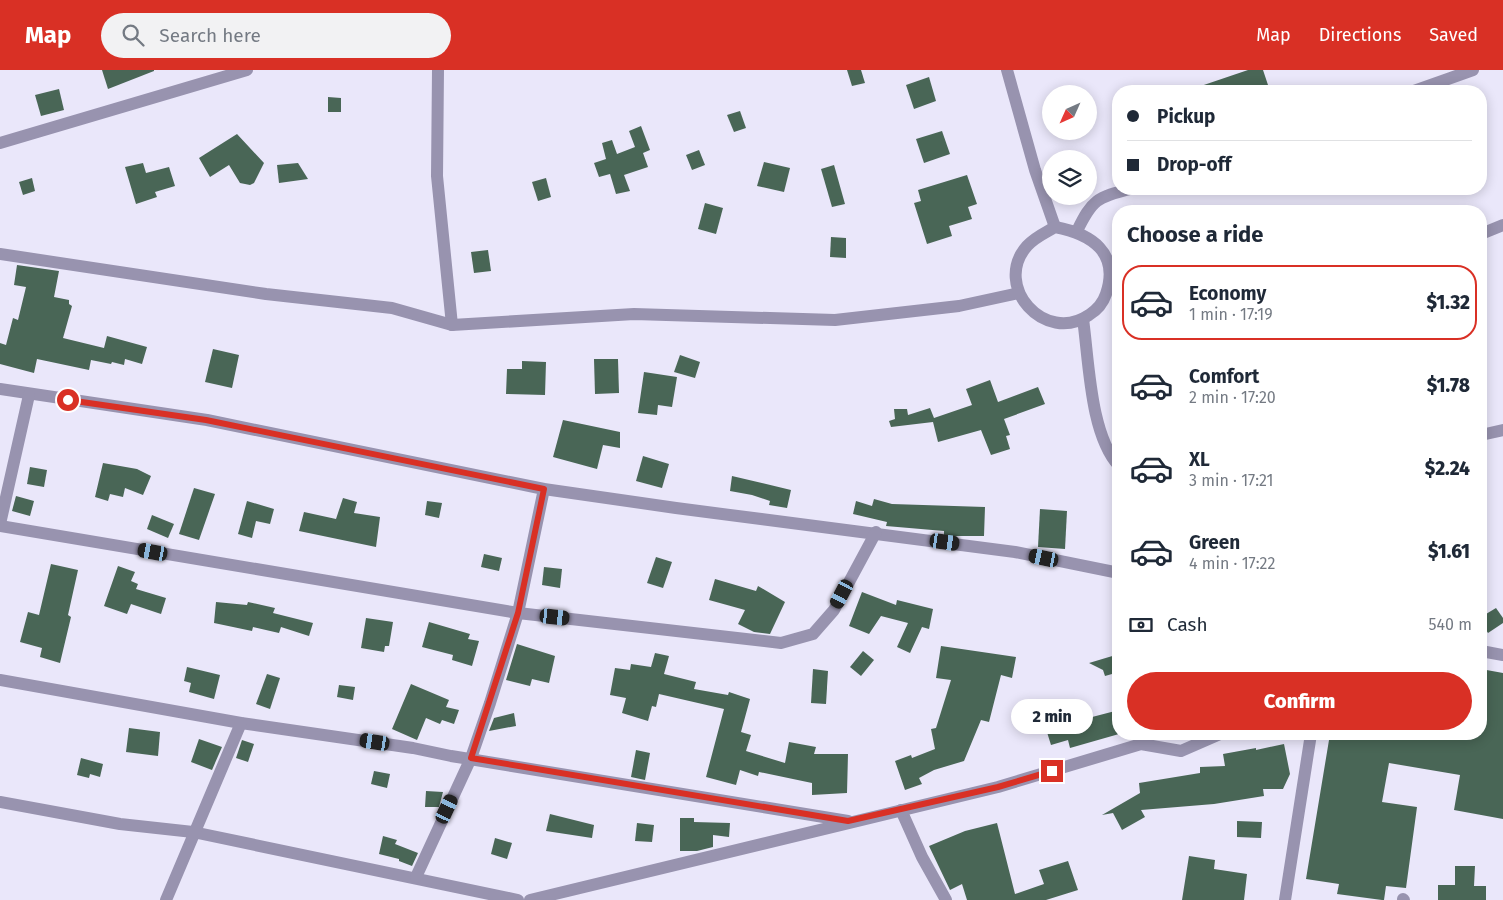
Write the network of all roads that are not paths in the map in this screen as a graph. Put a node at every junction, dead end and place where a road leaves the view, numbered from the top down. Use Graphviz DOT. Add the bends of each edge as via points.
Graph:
graph roads {
  1 [pos="247,70"];
  2 [pos="438,70"];
  3 [pos="1006,70"];
  4 [pos="1472,70"];
  5 [pos="1431,85"];
  6 [pos="0,143"];
  7 [pos="1112,194"];
  8 [pos="1503,225"];
  9 [pos="1055,227"];
  10 [pos="1077,231"];
  11 [pos="1487,232"];
  12 [pos="0,254"];
  13 [pos="1112,278"];
  14 [pos="1112,289"];
  15 [pos="1019,293"];
  16 [pos="1083,319"];
  17 [pos="452,325"];
  18 [pos="0,389"];
  19 [pos="29,395"];
  20 [pos="1503,430"];
  21 [pos="1487,434"];
  22 [pos="1112,459"];
  23 [pos="544,489"];
  24 [pos="0,525"];
  25 [pos="876,532"];
  26 [pos="1112,572"];
  27 [pos="518,613"];
  28 [pos="1487,651"];
  29 [pos="1503,654"];
  30 [pos="0,680"];
  31 [pos="241,722"];
  32 [pos="1206,740"];
  33 [pos="1310,740"];
  34 [pos="471,758"];
  35 [pos="0,802"];
  36 [pos="901,810"];
  37 [pos="848,821"];
  38 [pos="193,832"];
  39 [pos="416,877"];
  40 [pos="166,900"];
  41 [pos="518,900"];
  42 [pos="530,900"];
  43 [pos="946,900"];
  44 [pos="1285,900"];
  1 -- 6 [label="street"];
  2 -- 17 [label="street" via="437,176"];
  3 -- 9 [label="street"];
  4 -- 5 [label="street"];
  7 -- 10 [label="street" via="1095,202"];
  8 -- 11 [label="street"];
  9 -- 10 [label="street"];
  9 -- 15 [label="street" via="1037,236 1018,261"];
  10 -- 13 [label="street" via="1089,237 1102,252"];
  12 -- 17 [label="street" via="266,294 392,308"];
  14 -- 16 [label="street" via="1096,310"];
  15 -- 16 [label="street" via="1038,316 1068,323"];
  15 -- 17 [label="street" via="960,306 835,320 634,314"];
  16 -- 22 [label="street" via="1098,426"];
  18 -- 19 [label="street"];
  19 -- 23 [label="street" via="206,420"];
  19 -- 24 [label="street"];
  20 -- 21 [label="street"];
  23 -- 25 [label="street"];
  23 -- 27 [label="street"];
  24 -- 27 [label="street"];
  25 -- 26 [label="street" via="1015,552"];
  25 -- 27 [label="street" via="834,610 813,634 781,643"];
  27 -- 34 [label="street"];
  28 -- 29 [label="street"];
  30 -- 31 [label="street"];
  31 -- 34 [label="street"];
  31 -- 38 [label="street"];
  32 -- 36 [label="street" via="1180,751 1141,744 998,787"];
  33 -- 44 [label="street"];
  34 -- 37 [label="street"];
  34 -- 39 [label="street"];
  35 -- 38 [label="street" via="120,824"];
  36 -- 37 [label="street"];
  36 -- 43 [label="street"];
  37 -- 42 [label="street"];
  38 -- 39 [label="street"];
  38 -- 40 [label="street"];
  39 -- 41 [label="street"];
}
